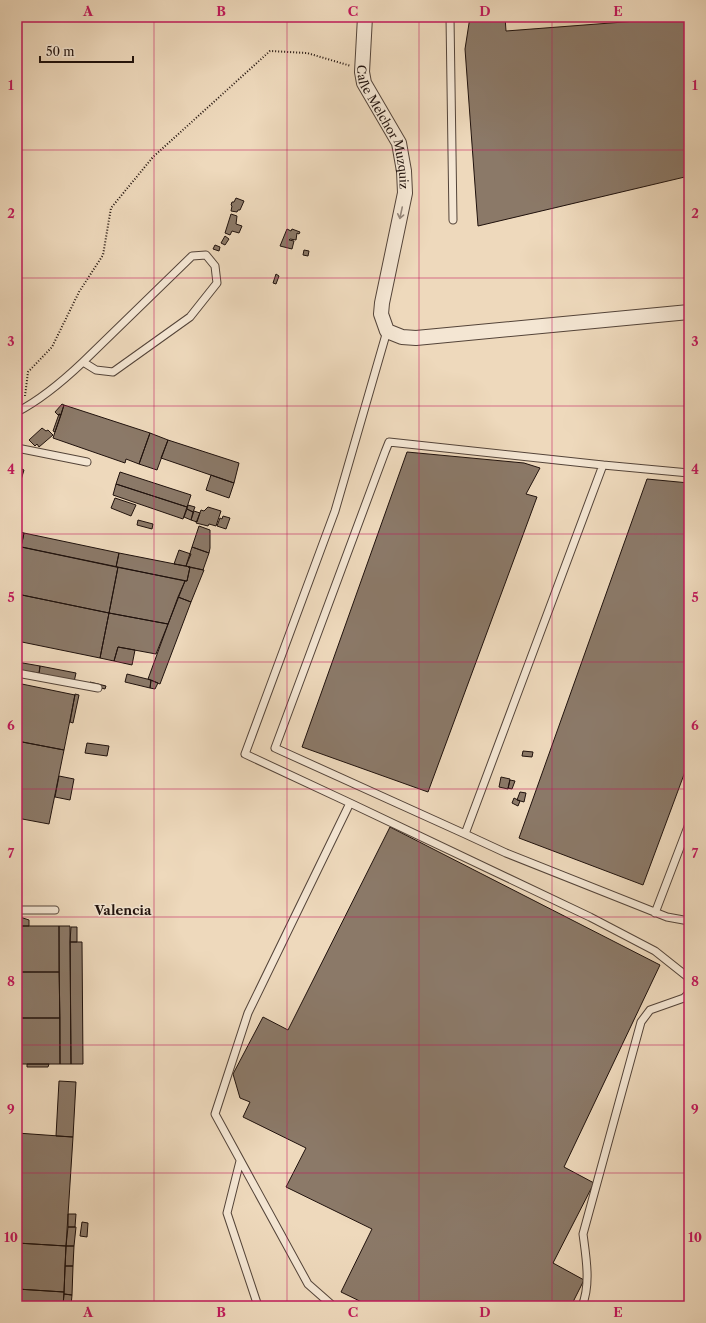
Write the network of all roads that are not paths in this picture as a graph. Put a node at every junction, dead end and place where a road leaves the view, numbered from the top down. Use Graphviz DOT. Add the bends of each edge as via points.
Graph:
graph roads {
  1 [pos="365,17"];
  2 [pos="450,17"];
  3 [pos="453,220"];
  4 [pos="689,312"];
  5 [pos="387,330"];
  6 [pos="83,362"];
  7 [pos="17,412"];
  8 [pos="17,448"];
  9 [pos="88,462"];
  10 [pos="603,465"];
  11 [pos="689,473"];
  12 [pos="17,673"];
  13 [pos="98,688"];
  14 [pos="350,803"];
  15 [pos="689,824"];
  16 [pos="465,834"];
  17 [pos="17,910"];
  18 [pos="55,910"];
  19 [pos="655,912"];
  20 [pos="689,921"];
  21 [pos="689,978"];
  22 [pos="689,992"];
  23 [pos="240,1161"];
  24 [pos="258,1306"];
  25 [pos="333,1306"];
  26 [pos="582,1306"];
  1 -- 5 [label="street, Calle Melchor Muzquiz, one-way" via="362,72 364,83 398,142 404,171 405,193 382,303 381,314"];
  2 -- 3 [label="lane"];
  4 -- 5 [label="street" via="416,338 402,337"];
  5 -- 14 [label="lane" via="335,511 245,754"];
  6 -- 6 [label="lane" via="96,370 113,372 190,317 216,283 215,266 206,255 192,256"];
  6 -- 7 [label="lane" via="48,393"];
  8 -- 9 [label="lane"];
  10 -- 11 [label="lane"];
  10 -- 16 [label="lane"];
  10 -- 16 [label="lane" via="389,442 374,482 275,748"];
  12 -- 13 [label="lane"];
  14 -- 21 [label="lane" via="655,951"];
  14 -- 23 [label="lane" via="248,1012 214,1114"];
  15 -- 19 [label="lane"];
  16 -- 19 [label="lane" via="506,853"];
  17 -- 18 [label="lane"];
  19 -- 20 [label="lane" via="667,918"];
  22 -- 26 [label="lane" via="684,998 650,1010 641,1022 583,1234 587,1266 586,1297"];
  23 -- 24 [label="lane" via="227,1213"];
  23 -- 25 [label="lane" via="308,1284"];
}
